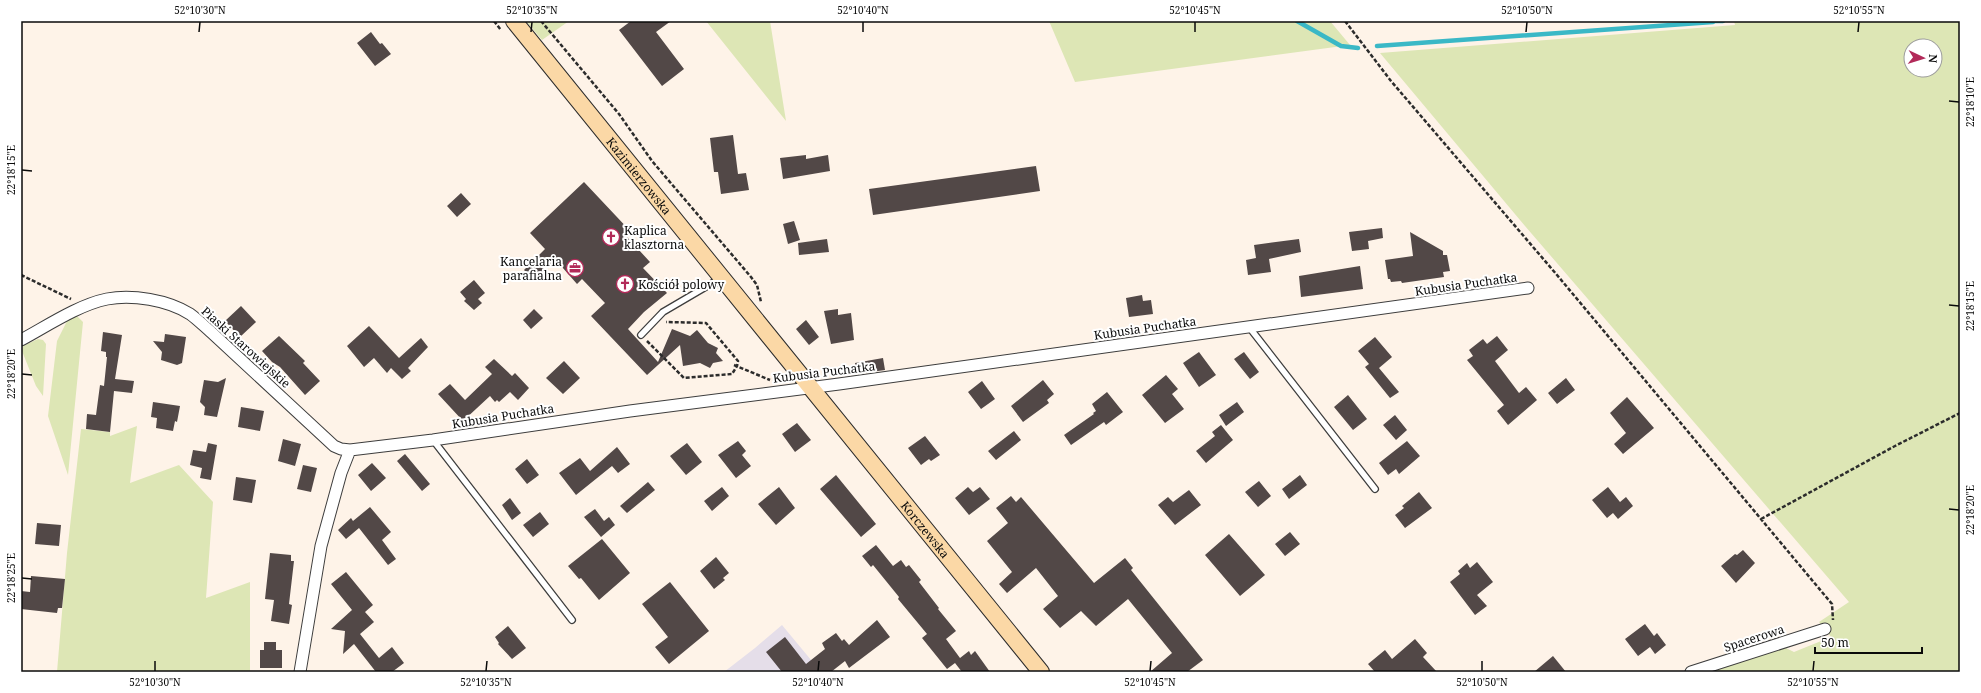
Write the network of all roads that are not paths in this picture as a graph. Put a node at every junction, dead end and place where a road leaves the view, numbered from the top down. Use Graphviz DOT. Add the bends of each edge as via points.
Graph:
graph roads {
  1 [pos="514,21"];
  2 [pos="722,276"];
  3 [pos="1528,288"];
  4 [pos="1248,327"];
  5 [pos="641,335"];
  6 [pos="21,340"];
  7 [pos="810,386"];
  8 [pos="433,440"];
  9 [pos="350,450"];
  10 [pos="1375,489"];
  11 [pos="572,620"];
  12 [pos="1825,629"];
  13 [pos="300,672"];
  14 [pos="1041,672"];
  15 [pos="1691,672"];
  1 -- 2 [label="street, Kazimierzowska"];
  2 -- 5 [label="lane" via="663,312"];
  2 -- 7 [label="street, Kazimierzowska"];
  3 -- 4 [label="street, Kubusia Puchatka"];
  4 -- 7 [label="street, Kubusia Puchatka"];
  4 -- 10 [label="lane"];
  6 -- 9 [label="street, Piaski Starowiejskie" via="88,306 108,299 142,299 169,304 190,314 334,446"];
  7 -- 8 [label="street, Kubusia Puchatka"];
  7 -- 14 [label="street, Korczewska"];
  8 -- 9 [label="street, Kubusia Puchatka"];
  8 -- 11 [label="lane"];
  9 -- 13 [label="street" via="321,546"];
  12 -- 15 [label="street, Spacerowa"];
}
